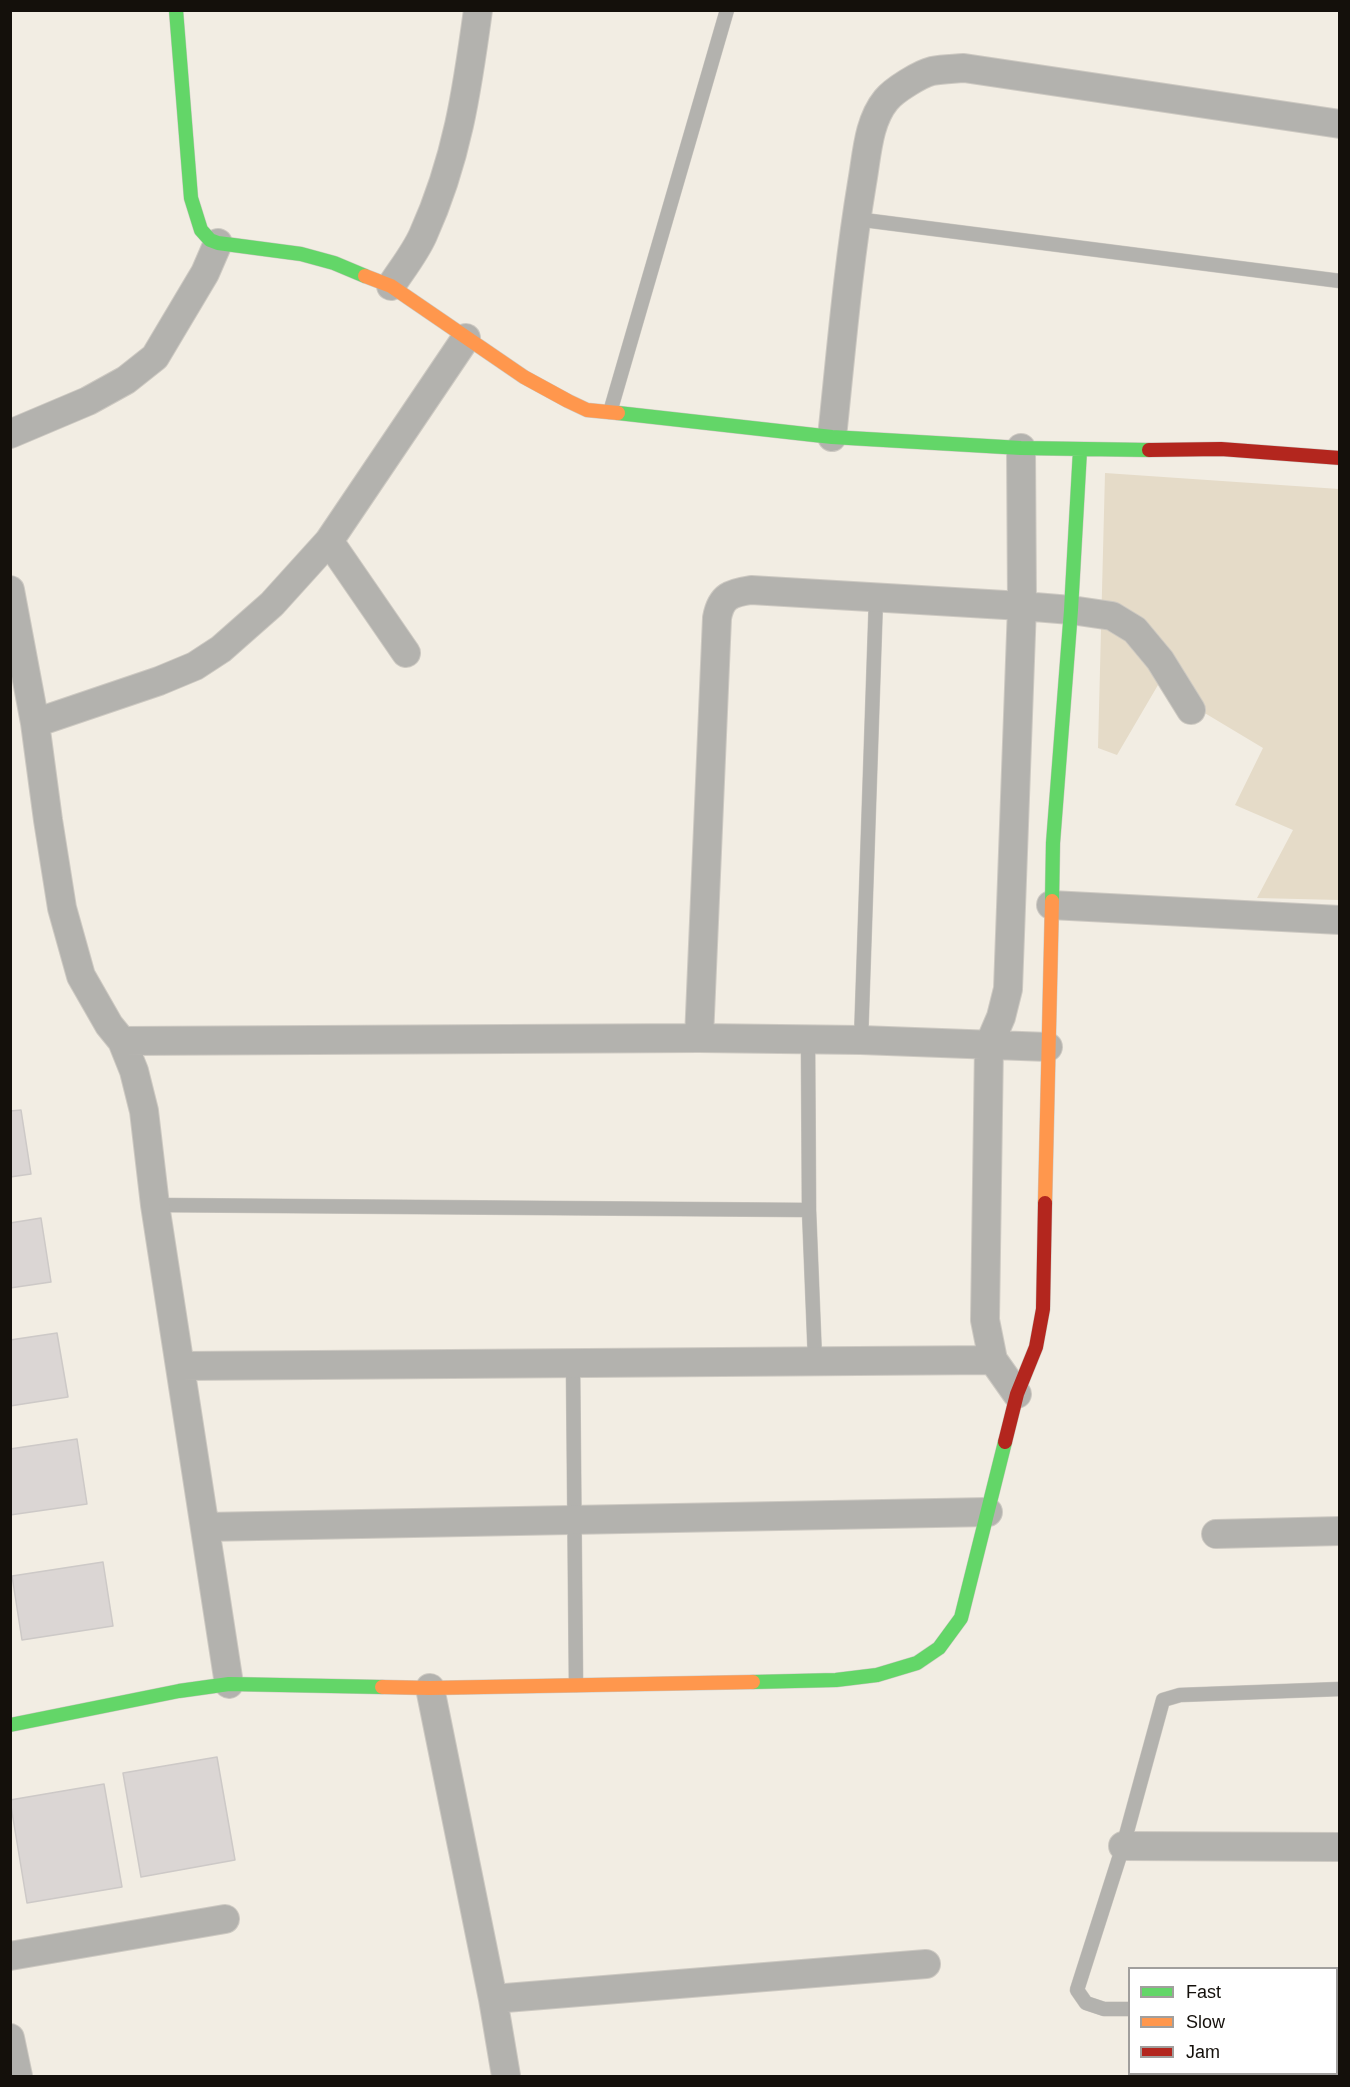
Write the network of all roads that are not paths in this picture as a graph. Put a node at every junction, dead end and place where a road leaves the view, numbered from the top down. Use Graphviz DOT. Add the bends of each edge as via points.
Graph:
graph roads {
  1 [pos="176,10"];
  2 [pos="478,10"];
  3 [pos="727,10"];
  4 [pos="1340,124"];
  5 [pos="856,219"];
  6 [pos="218,243"];
  7 [pos="1340,281"];
  8 [pos="391,286"];
  9 [pos="466,338"];
  10 [pos="610,413"];
  11 [pos="10,434"];
  12 [pos="832,437"];
  13 [pos="1021,448"];
  14 [pos="1080,450"];
  15 [pos="1340,458"];
  16 [pos="329,541"];
  17 [pos="10,590"];
  18 [pos="876,598"];
  19 [pos="1022,606"];
  20 [pos="1071,610"];
  21 [pos="406,653"];
  22 [pos="1191,710"];
  23 [pos="35,723"];
  24 [pos="1051,905"];
  25 [pos="1340,920"];
  26 [pos="699,1038"];
  27 [pos="808,1040"];
  28 [pos="861,1040"];
  29 [pos="122,1041"];
  30 [pos="989,1045"];
  31 [pos="1048,1047"];
  32 [pos="155,1205"];
  33 [pos="809,1210"];
  34 [pos="815,1360"];
  35 [pos="993,1360"];
  36 [pos="573,1364"];
  37 [pos="180,1366"];
  38 [pos="1017,1394"];
  39 [pos="988,1512"];
  40 [pos="575,1520"];
  41 [pos="205,1527"];
  42 [pos="1340,1531"];
  43 [pos="1216,1534"];
  44 [pos="229,1684"];
  45 [pos="576,1684"];
  46 [pos="430,1688"];
  47 [pos="1340,1689"];
  48 [pos="10,1725"];
  49 [pos="1123,1846"];
  50 [pos="1340,1847"];
  51 [pos="225,1919"];
  52 [pos="10,1956"];
  53 [pos="926,1964"];
  54 [pos="493,1999"];
  55 [pos="1128,2009"];
  56 [pos="10,2038"];
  57 [pos="18,2076"];
  58 [pos="506,2076"];
  1 -- 6 [label="street" via="190,198 201,230"];
  2 -- 8 [label="street" via="466,102 448,173 422,237"];
  3 -- 10 [label="lane"];
  4 -- 5 [label="street" via="964,68 929,72 897,90 878,112"];
  5 -- 7 [label="lane"];
  5 -- 12 [label="street"];
  6 -- 8 [label="street" via="334,263"];
  6 -- 11 [label="street" via="205,273 155,357 126,380 88,401"];
  8 -- 9 [label="street"];
  9 -- 10 [label="street" via="568,401 587,410"];
  9 -- 16 [label="street"];
  10 -- 12 [label="street"];
  12 -- 13 [label="street"];
  13 -- 14 [label="street"];
  13 -- 19 [label="street"];
  14 -- 15 [label="street" via="1221,449"];
  14 -- 20 [label="street"];
  16 -- 21 [label="street"];
  16 -- 23 [label="street" via="272,604 221,649 195,666"];
  17 -- 23 [label="street"];
  18 -- 19 [label="street"];
  18 -- 26 [label="street" via="751,590 735,592 719,607"];
  18 -- 28 [label="lane"];
  19 -- 20 [label="street"];
  19 -- 30 [label="street" via="1008,989"];
  20 -- 22 [label="street" via="1112,616 1135,630 1160,660"];
  20 -- 24 [label="street"];
  23 -- 29 [label="street" via="62,908 81,976"];
  24 -- 25 [label="street"];
  24 -- 31 [label="street"];
  26 -- 27 [label="street"];
  26 -- 29 [label="street"];
  27 -- 28 [label="street"];
  27 -- 33 [label="lane"];
  28 -- 30 [label="street"];
  29 -- 32 [label="street" via="144,1111"];
  30 -- 31 [label="street"];
  30 -- 35 [label="street" via="985,1320"];
  31 -- 38 [label="street" via="1043,1309 1036,1347"];
  32 -- 33 [label="lane"];
  32 -- 37 [label="street"];
  33 -- 34 [label="lane"];
  34 -- 35 [label="street"];
  34 -- 36 [label="street"];
  35 -- 38 [label="street"];
  36 -- 37 [label="street"];
  36 -- 40 [label="lane"];
  37 -- 41 [label="street"];
  38 -- 39 [label="street"];
  39 -- 40 [label="street"];
  39 -- 45 [label="street" via="961,1617 949,1637 921,1661 901,1669 836,1680"];
  40 -- 41 [label="street"];
  40 -- 45 [label="lane"];
  41 -- 44 [label="street"];
  42 -- 43 [label="street"];
  44 -- 46 [label="street"];
  44 -- 48 [label="street"];
  45 -- 46 [label="street"];
  46 -- 54 [label="street"];
  47 -- 49 [label="lane" via="1180,1695 1163,1700"];
  49 -- 50 [label="street"];
  49 -- 55 [label="lane" via="1077,1990 1086,2003 1104,2009"];
  51 -- 52 [label="street"];
  53 -- 54 [label="street"];
  54 -- 58 [label="street"];
  56 -- 57 [label="street"];
}
